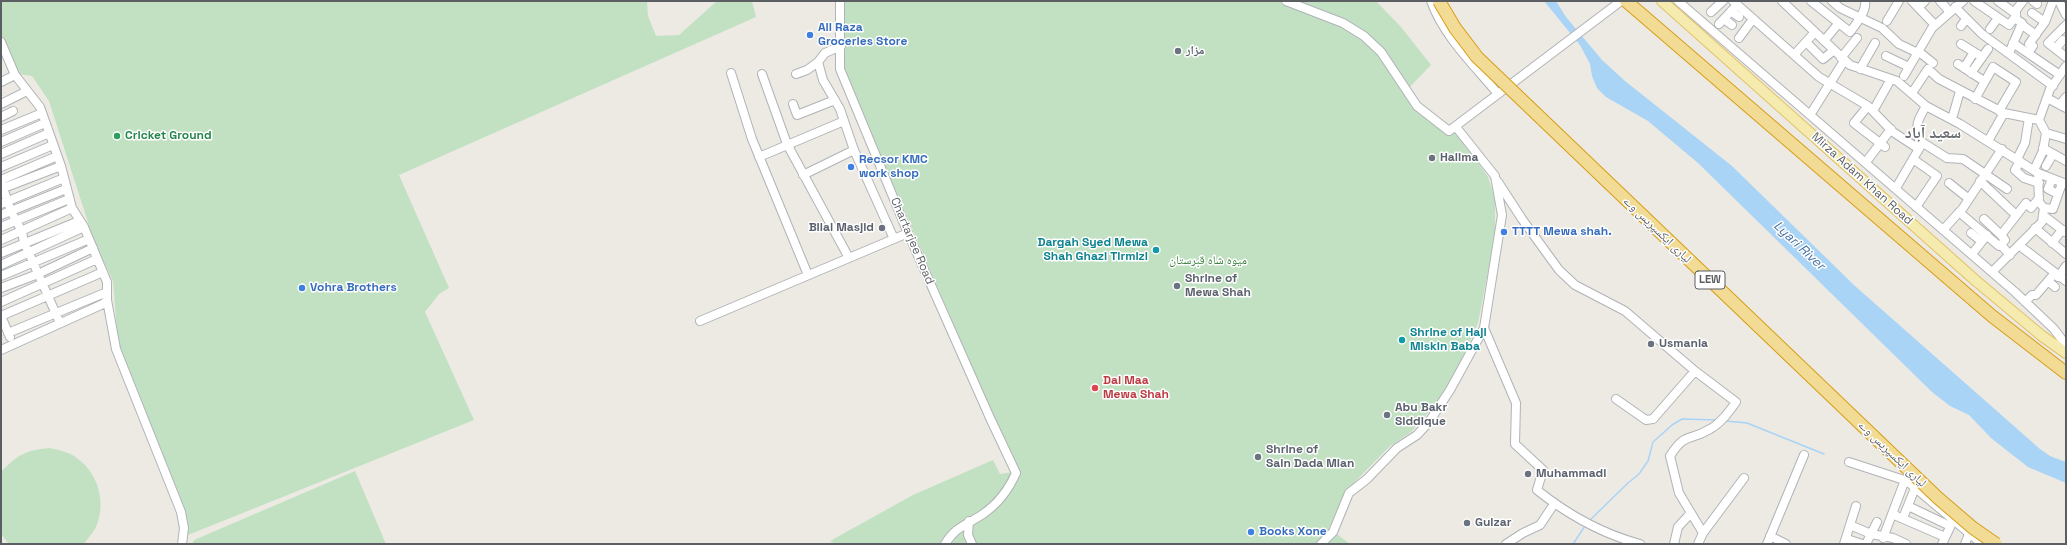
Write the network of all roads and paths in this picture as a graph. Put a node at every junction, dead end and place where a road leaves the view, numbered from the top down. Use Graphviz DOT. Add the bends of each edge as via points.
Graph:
graph roads {
  1 [pos="840,1"];
  2 [pos="1286,1"];
  3 [pos="1431,1"];
  4 [pos="1439,1"];
  5 [pos="1622,1"];
  6 [pos="1662,1"];
  7 [pos="1678,1"];
  8 [pos="1723,1"];
  9 [pos="1811,1"];
  10 [pos="1832,1"];
  11 [pos="1866,1"];
  12 [pos="1899,1"];
  13 [pos="1912,1"];
  14 [pos="1940,1"];
  15 [pos="1963,1"];
  16 [pos="1974,1"];
  17 [pos="1998,1"];
  18 [pos="2023,1"];
  19 [pos="2053,1"];
  20 [pos="2059,1"];
  21 [pos="1784,2"];
  22 [pos="1922,4"];
  23 [pos="1734,6"];
  24 [pos="1952,9"];
  25 [pos="1711,12"];
  26 [pos="2032,13"];
  27 [pos="2016,15"];
  28 [pos="2066,15"];
  29 [pos="1739,17"];
  30 [pos="1860,17"];
  31 [pos="1998,18"];
  32 [pos="1966,19"];
  33 [pos="1753,20"];
  34 [pos="1887,22"];
  35 [pos="2045,22"];
  36 [pos="1838,24"];
  37 [pos="2021,24"];
  38 [pos="2066,24"];
  39 [pos="1732,25"];
  40 [pos="1935,25"];
  41 [pos="1961,26"];
  42 [pos="1990,29"];
  43 [pos="1815,32"];
  44 [pos="2036,35"];
  45 [pos="1739,38"];
  46 [pos="1857,38"];
  47 [pos="1824,41"];
  48 [pos="1,42"];
  49 [pos="1806,42"];
  50 [pos="1875,43"];
  51 [pos="2013,43"];
  52 [pos="1961,44"];
  53 [pos="841,46"];
  54 [pos="1988,49"];
  55 [pos="1833,51"];
  56 [pos="1918,52"];
  57 [pos="1974,52"];
  58 [pos="2009,53"];
  59 [pos="2028,53"];
  60 [pos="1794,55"];
  61 [pos="1886,56"];
  62 [pos="1982,57"];
  63 [pos="2066,57"];
  64 [pos="1843,60"];
  65 [pos="818,62"];
  66 [pos="1933,63"];
  67 [pos="2066,66"];
  68 [pos="1909,67"];
  69 [pos="1860,68"];
  70 [pos="731,73"];
  71 [pos="762,74"];
  72 [pos="796,74"];
  73 [pos="1971,74"];
  74 [pos="15,75"];
  75 [pos="1904,76"];
  76 [pos="2060,76"];
  77 [pos="1891,79"];
  78 [pos="1984,81"];
  79 [pos="1,82"];
  80 [pos="1829,84"];
  81 [pos="2053,86"];
  82 [pos="27,91"];
  83 [pos="1960,91"];
  84 [pos="1912,93"];
  85 [pos="1498,94"];
  86 [pos="2066,97"];
  87 [pos="2047,98"];
  88 [pos="1975,99"];
  89 [pos="835,100"];
  90 [pos="1,104"];
  91 [pos="793,104"];
  92 [pos="1926,106"];
  93 [pos="2063,106"];
  94 [pos="1870,108"];
  95 [pos="13,111"];
  96 [pos="2001,112"];
  97 [pos="42,113"];
  98 [pos="1810,115"];
  99 [pos="1,117"];
  100 [pos="2029,118"];
  101 [pos="1952,120"];
  102 [pos="2039,120"];
  103 [pos="844,121"];
  104 [pos="45,123"];
  105 [pos="1456,127"];
  106 [pos="1890,129"];
  107 [pos="1,130"];
  108 [pos="49,133"];
  109 [pos="2046,133"];
  110 [pos="2066,139"];
  111 [pos="1988,141"];
  112 [pos="1,142"];
  113 [pos="53,145"];
  114 [pos="1883,145"];
  115 [pos="1919,145"];
  116 [pos="788,146"];
  117 [pos="2043,148"];
  118 [pos="2002,149"];
  119 [pos="854,150"];
  120 [pos="1,154"];
  121 [pos="2053,154"];
  122 [pos="57,156"];
  123 [pos="759,157"];
  124 [pos="1913,159"];
  125 [pos="2018,160"];
  126 [pos="2066,161"];
  127 [pos="1866,162"];
  128 [pos="60,166"];
  129 [pos="2046,166"];
  130 [pos="1,167"];
  131 [pos="2036,171"];
  132 [pos="803,175"];
  133 [pos="1495,176"];
  134 [pos="1983,177"];
  135 [pos="64,178"];
  136 [pos="2052,178"];
  137 [pos="1949,183"];
  138 [pos="2039,183"];
  139 [pos="2064,183"];
  140 [pos="2,185"];
  141 [pos="66,188"];
  142 [pos="1896,188"];
  143 [pos="2006,189"];
  144 [pos="2058,194"];
  145 [pos="2039,198"];
  146 [pos="69,199"];
  147 [pos="1969,199"];
  148 [pos="9,201"];
  149 [pos="1,204"];
  150 [pos="1916,207"];
  151 [pos="72,208"];
  152 [pos="11,210"];
  153 [pos="2043,211"];
  154 [pos="1959,212"];
  155 [pos="1,215"];
  156 [pos="2016,215"];
  157 [pos="1984,219"];
  158 [pos="16,221"];
  159 [pos="82,224"];
  160 [pos="1,227"];
  161 [pos="2035,228"];
  162 [pos="1944,230"];
  163 [pos="2064,230"];
  164 [pos="22,232"];
  165 [pos="908,233"];
  166 [pos="1971,233"];
  167 [pos="2001,235"];
  168 [pos="1984,238"];
  169 [pos="89,239"];
  170 [pos="894,239"];
  171 [pos="1,240"];
  172 [pos="24,242"];
  173 [pos="2052,243"];
  174 [pos="2001,245"];
  175 [pos="2020,246"];
  176 [pos="93,248"];
  177 [pos="1,252"];
  178 [pos="29,254"];
  179 [pos="1972,254"];
  180 [pos="2066,254"];
  181 [pos="2010,255"];
  182 [pos="849,258"];
  183 [pos="97,259"];
  184 [pos="34,262"];
  185 [pos="1,265"];
  186 [pos="2066,266"];
  187 [pos="102,272"];
  188 [pos="1992,272"];
  189 [pos="38,274"];
  190 [pos="808,275"];
  191 [pos="2056,275"];
  192 [pos="1,276"];
  193 [pos="2048,281"];
  194 [pos="2066,281"];
  195 [pos="42,284"];
  196 [pos="2055,287"];
  197 [pos="1,288"];
  198 [pos="48,296"];
  199 [pos="107,296"];
  200 [pos="1,302"];
  201 [pos="2025,302"];
  202 [pos="56,314"];
  203 [pos="1,316"];
  204 [pos="700,320"];
  205 [pos="60,323"];
  206 [pos="1484,328"];
  207 [pos="8,333"];
  208 [pos="13,344"];
  209 [pos="2066,345"];
  210 [pos="1,350"];
  211 [pos="2066,353"];
  212 [pos="1695,371"];
  213 [pos="2066,373"];
  214 [pos="1616,399"];
  215 [pos="1804,455"];
  216 [pos="1848,462"];
  217 [pos="1744,478"];
  218 [pos="1905,480"];
  219 [pos="1916,488"];
  220 [pos="1554,504"];
  221 [pos="1856,506"];
  222 [pos="1908,506"];
  223 [pos="1690,514"];
  224 [pos="1892,514"];
  225 [pos="1903,518"];
  226 [pos="969,521"];
  227 [pos="1877,522"];
  228 [pos="1952,523"];
  229 [pos="1850,525"];
  230 [pos="1703,533"];
  231 [pos="1871,534"];
  232 [pos="1969,534"];
  233 [pos="1768,540"];
  234 [pos="1884,540"];
  235 [pos="1944,540"];
  236 [pos="1615,541"];
  237 [pos="1846,542"];
  238 [pos="1903,543"];
  239 [pos="182,544"];
  240 [pos="945,544"];
  241 [pos="972,544"];
  242 [pos="1321,544"];
  243 [pos="1506,544"];
  244 [pos="1640,544"];
  245 [pos="1674,544"];
  246 [pos="1698,544"];
  247 [pos="1786,544"];
  248 [pos="1862,544"];
  249 [pos="1866,544"];
  250 [pos="1965,544"];
  251 [pos="1982,544"];
  252 [pos="1996,544"];
  1 -- 53 [label="street, Chartarjee Road"];
  2 -- 105 [label="street" via="1343,23 1364,36 1381,52 1411,98 1424,112 1449,131"];
  3 -- 85 [label="street" via="1461,51"];
  4 -- 252 [label="highway, لیاری ایکسپریس وے / LEW, bridge" via="1455,28 1482,62 1938,498"];
  5 -- 85 [label="street"];
  5 -- 213 [label="highway" via="2001,324"];
  6 -- 211 [label="main road, Mirza Adam Khan Road" via="1975,280"];
  7 -- 98 [label="street, Mirza Adam Khan Road"];
  8 -- 25 [label="street"];
  9 -- 36 [label="street"];
  10 -- 30 [label="street" via="1840,8"];
  11 -- 30 [label="street"];
  12 -- 34 [label="street"];
  13 -- 22 [label="street"];
  14 -- 24 [label="street"];
  15 -- 24 [label="street"];
  16 -- 31 [label="street"];
  17 -- 27 [label="street"];
  18 -- 27 [label="street" via="2016,10"];
  19 -- 35 [label="street"];
  20 -- 28 [label="street"];
  21 -- 43 [label="street"];
  22 -- 40 [label="street"];
  23 -- 29 [label="street"];
  23 -- 33 [label="street"];
  23 -- 39 [label="street" via="1722,21"];
  24 -- 32 [label="street"];
  24 -- 40 [label="street"];
  26 -- 35 [label="street"];
  27 -- 31 [label="street" via="2009,25"];
  27 -- 37 [label="street"];
  30 -- 36 [label="street" via="1850,32"];
  30 -- 56 [label="street" via="1882,28 1900,48"];
  31 -- 42 [label="street"];
  32 -- 41 [label="street"];
  32 -- 58 [label="street"];
  33 -- 45 [label="street"];
  33 -- 60 [label="street"];
  35 -- 44 [label="street"];
  36 -- 47 [label="street"];
  37 -- 44 [label="street"];
  37 -- 51 [label="street"];
  38 -- 63 [label="street" via="2061,36 2048,44"];
  40 -- 56 [label="street"];
  43 -- 47 [label="street"];
  43 -- 49 [label="street"];
  44 -- 59 [label="street"];
  46 -- 64 [label="street"];
  47 -- 55 [label="street"];
  48 -- 74 [label="street"];
  49 -- 55 [label="street" via="1823,59"];
  49 -- 60 [label="street"];
  50 -- 69 [label="street"];
  51 -- 58 [label="street"];
  51 -- 59 [label="street"];
  52 -- 57 [label="street"];
  53 -- 65 [label="street" via="826,53"];
  53 -- 165 [label="street, Chartarjee Road" via="840,68"];
  54 -- 62 [label="street"];
  55 -- 64 [label="street"];
  56 -- 66 [label="street"];
  56 -- 68 [label="street"];
  57 -- 62 [label="street"];
  57 -- 73 [label="street" via="1961,66"];
  58 -- 81 [label="street"];
  59 -- 76 [label="street"];
  60 -- 80 [label="street"];
  61 -- 68 [label="street"];
  62 -- 73 [label="street"];
  64 -- 69 [label="street"];
  64 -- 80 [label="street"];
  65 -- 72 [label="street"];
  65 -- 89 [label="street" via="823,80"];
  67 -- 76 [label="street"];
  68 -- 75 [label="street"];
  69 -- 77 [label="street"];
  70 -- 123 [label="street"];
  71 -- 116 [label="street"];
  73 -- 78 [label="street"];
  74 -- 79 [label="street"];
  74 -- 82 [label="street"];
  76 -- 81 [label="street"];
  77 -- 84 [label="street"];
  77 -- 94 [label="street"];
  78 -- 88 [label="street"];
  78 -- 96 [label="street" via="1993,67 2016,82"];
  80 -- 94 [label="street"];
  80 -- 98 [label="street"];
  81 -- 87 [label="street"];
  82 -- 90 [label="street"];
  82 -- 97 [label="street"];
  83 -- 84 [label="street" via="1928,70"];
  83 -- 88 [label="street"];
  83 -- 101 [label="street"];
  84 -- 92 [label="street"];
  85 -- 105 [label="street"];
  86 -- 93 [label="street"];
  87 -- 93 [label="street"];
  87 -- 102 [label="street"];
  88 -- 96 [label="street"];
  89 -- 91 [label="street" via="797,115"];
  89 -- 103 [label="street"];
  92 -- 101 [label="street"];
  92 -- 115 [label="street" via="1916,128"];
  94 -- 106 [label="street"];
  94 -- 114 [label="street" via="1854,123"];
  95 -- 99 [label="street"];
  96 -- 100 [label="street"];
  96 -- 111 [label="street"];
  97 -- 104 [label="street"];
  97 -- 107 [label="street"];
  98 -- 127 [label="street, Mirza Adam Khan Road"];
  100 -- 102 [label="street"];
  100 -- 125 [label="street" via="2025,143"];
  101 -- 111 [label="street"];
  102 -- 109 [label="street"];
  103 -- 116 [label="street"];
  103 -- 119 [label="street"];
  104 -- 108 [label="street"];
  104 -- 112 [label="street"];
  105 -- 133 [label="street"];
  106 -- 114 [label="street"];
  106 -- 115 [label="street"];
  108 -- 113 [label="street"];
  108 -- 120 [label="street"];
  109 -- 110 [label="street"];
  109 -- 117 [label="street"];
  111 -- 118 [label="street"];
  113 -- 122 [label="street"];
  113 -- 130 [label="street"];
  114 -- 127 [label="street"];
  115 -- 124 [label="street"];
  115 -- 134 [label="street" via="1947,158 1963,159"];
  116 -- 123 [label="street"];
  116 -- 132 [label="street"];
  117 -- 121 [label="street"];
  117 -- 131 [label="street"];
  118 -- 125 [label="street"];
  118 -- 134 [label="street"];
  119 -- 132 [label="street"];
  119 -- 170 [label="street"];
  121 -- 126 [label="street"];
  121 -- 129 [label="street"];
  122 -- 128 [label="street"];
  122 -- 140 [label="street"];
  123 -- 190 [label="street"];
  124 -- 142 [label="street"];
  124 -- 150 [label="street" via="1937,176"];
  125 -- 131 [label="street"];
  125 -- 138 [label="street" via="2014,170 2024,178"];
  127 -- 142 [label="street, Mirza Adam Khan Road"];
  128 -- 135 [label="street"];
  128 -- 140 [label="street"];
  131 -- 136 [label="street"];
  131 -- 138 [label="street"];
  132 -- 182 [label="street"];
  133 -- 206 [label="street" via="1502,215"];
  133 -- 212 [label="street" via="1559,270 1575,285 1625,311"];
  134 -- 143 [label="street"];
  134 -- 147 [label="street"];
  134 -- 156 [label="street"];
  135 -- 141 [label="street"];
  135 -- 148 [label="street"];
  136 -- 139 [label="street"];
  136 -- 144 [label="street" via="2048,189"];
  137 -- 147 [label="street"];
  138 -- 145 [label="street"];
  139 -- 144 [label="street"];
  140 -- 148 [label="street"];
  141 -- 146 [label="street"];
  141 -- 152 [label="street"];
  142 -- 150 [label="street, Mirza Adam Khan Road"];
  144 -- 153 [label="street" via="2053,209"];
  145 -- 153 [label="street"];
  145 -- 156 [label="street" via="2031,208 2026,203"];
  146 -- 151 [label="street"];
  146 -- 158 [label="street"];
  147 -- 154 [label="street"];
  148 -- 149 [label="street"];
  148 -- 152 [label="street"];
  150 -- 162 [label="street, Mirza Adam Khan Road"];
  151 -- 159 [label="street"];
  151 -- 164 [label="street"];
  152 -- 155 [label="street"];
  152 -- 158 [label="street"];
  153 -- 161 [label="street" via="2042,222"];
  153 -- 163 [label="street"];
  154 -- 162 [label="street"];
  154 -- 168 [label="street"];
  156 -- 167 [label="street"];
  157 -- 167 [label="street"];
  158 -- 160 [label="street"];
  158 -- 164 [label="street"];
  159 -- 169 [label="street"];
  159 -- 172 [label="street"];
  159 -- 178 [label="street"];
  161 -- 173 [label="street"];
  161 -- 175 [label="street"];
  162 -- 179 [label="street, Mirza Adam Khan Road"];
  163 -- 173 [label="street"];
  164 -- 171 [label="street"];
  164 -- 172 [label="street"];
  165 -- 170 [label="street"];
  165 -- 226 [label="street, Chartarjee Road" via="1016,472 1008,490 998,502 984,514"];
  166 -- 168 [label="street"];
  167 -- 174 [label="street" via="2005,240"];
  168 -- 174 [label="street"];
  168 -- 179 [label="street"];
  169 -- 176 [label="street"];
  169 -- 184 [label="street"];
  170 -- 182 [label="street"];
  172 -- 177 [label="street"];
  172 -- 178 [label="street"];
  173 -- 180 [label="street"];
  174 -- 181 [label="street"];
  175 -- 181 [label="street"];
  175 -- 191 [label="street"];
  176 -- 183 [label="street"];
  176 -- 189 [label="street"];
  178 -- 184 [label="street"];
  178 -- 185 [label="street"];
  179 -- 188 [label="street, Mirza Adam Khan Road"];
  181 -- 188 [label="street"];
  182 -- 190 [label="street"];
  183 -- 187 [label="street"];
  183 -- 195 [label="street"];
  184 -- 189 [label="street"];
  184 -- 192 [label="street"];
  186 -- 191 [label="street"];
  187 -- 198 [label="street"];
  187 -- 199 [label="street" via="107,282"];
  188 -- 201 [label="street, Mirza Adam Khan Road"];
  189 -- 195 [label="street"];
  189 -- 197 [label="street"];
  190 -- 204 [label="street"];
  191 -- 193 [label="street"];
  191 -- 194 [label="street"];
  193 -- 196 [label="street"];
  193 -- 201 [label="street" via="2036,295 2032,295"];
  195 -- 198 [label="street"];
  195 -- 200 [label="street"];
  198 -- 202 [label="street"];
  198 -- 203 [label="street"];
  199 -- 202 [label="street"];
  199 -- 205 [label="street" via="103,304"];
  199 -- 239 [label="street" via="116,349 181,512 184,528"];
  201 -- 209 [label="street, Mirza Adam Khan Road" via="2054,329"];
  202 -- 205 [label="street"];
  202 -- 207 [label="street"];
  203 -- 207 [label="street"];
  205 -- 208 [label="street"];
  206 -- 220 [label="street" via="1516,403 1514,444 1543,470 1537,490"];
  206 -- 242 [label="street" via="1429,422 1349,493 1333,532"];
  207 -- 208 [label="street"];
  208 -- 210 [label="street"];
  209 -- 211 [label="street, Mirza Adam Khan Road"];
  212 -- 214 [label="street" via="1653,419 1646,420"];
  212 -- 223 [label="street" via="1736,402 1710,429 1686,437 1678,443 1670,456 1679,493"];
  215 -- 233 [label="street"];
  216 -- 218 [label="street"];
  217 -- 230 [label="street"];
  218 -- 219 [label="street"];
  218 -- 224 [label="street"];
  219 -- 222 [label="street"];
  219 -- 228 [label="street"];
  220 -- 236 [label="street"];
  220 -- 243 [label="street" via="1540,525"];
  221 -- 229 [label="street"];
  222 -- 225 [label="street"];
  222 -- 228 [label="street"];
  223 -- 230 [label="street"];
  223 -- 245 [label="street" via="1678,526"];
  224 -- 225 [label="street"];
  224 -- 234 [label="street"];
  225 -- 235 [label="street"];
  226 -- 240 [label="street" via="951,533"];
  226 -- 241 [label="street" via="968,535"];
  227 -- 231 [label="street"];
  228 -- 232 [label="street"];
  228 -- 235 [label="street"];
  229 -- 231 [label="street"];
  229 -- 237 [label="street"];
  230 -- 246 [label="street"];
  231 -- 234 [label="street"];
  231 -- 249 [label="street"];
  232 -- 250 [label="street"];
  232 -- 251 [label="street"];
  233 -- 247 [label="street"];
  234 -- 238 [label="street" via="1893,538"];
  236 -- 244 [label="street"];
  237 -- 248 [label="street"];
}
